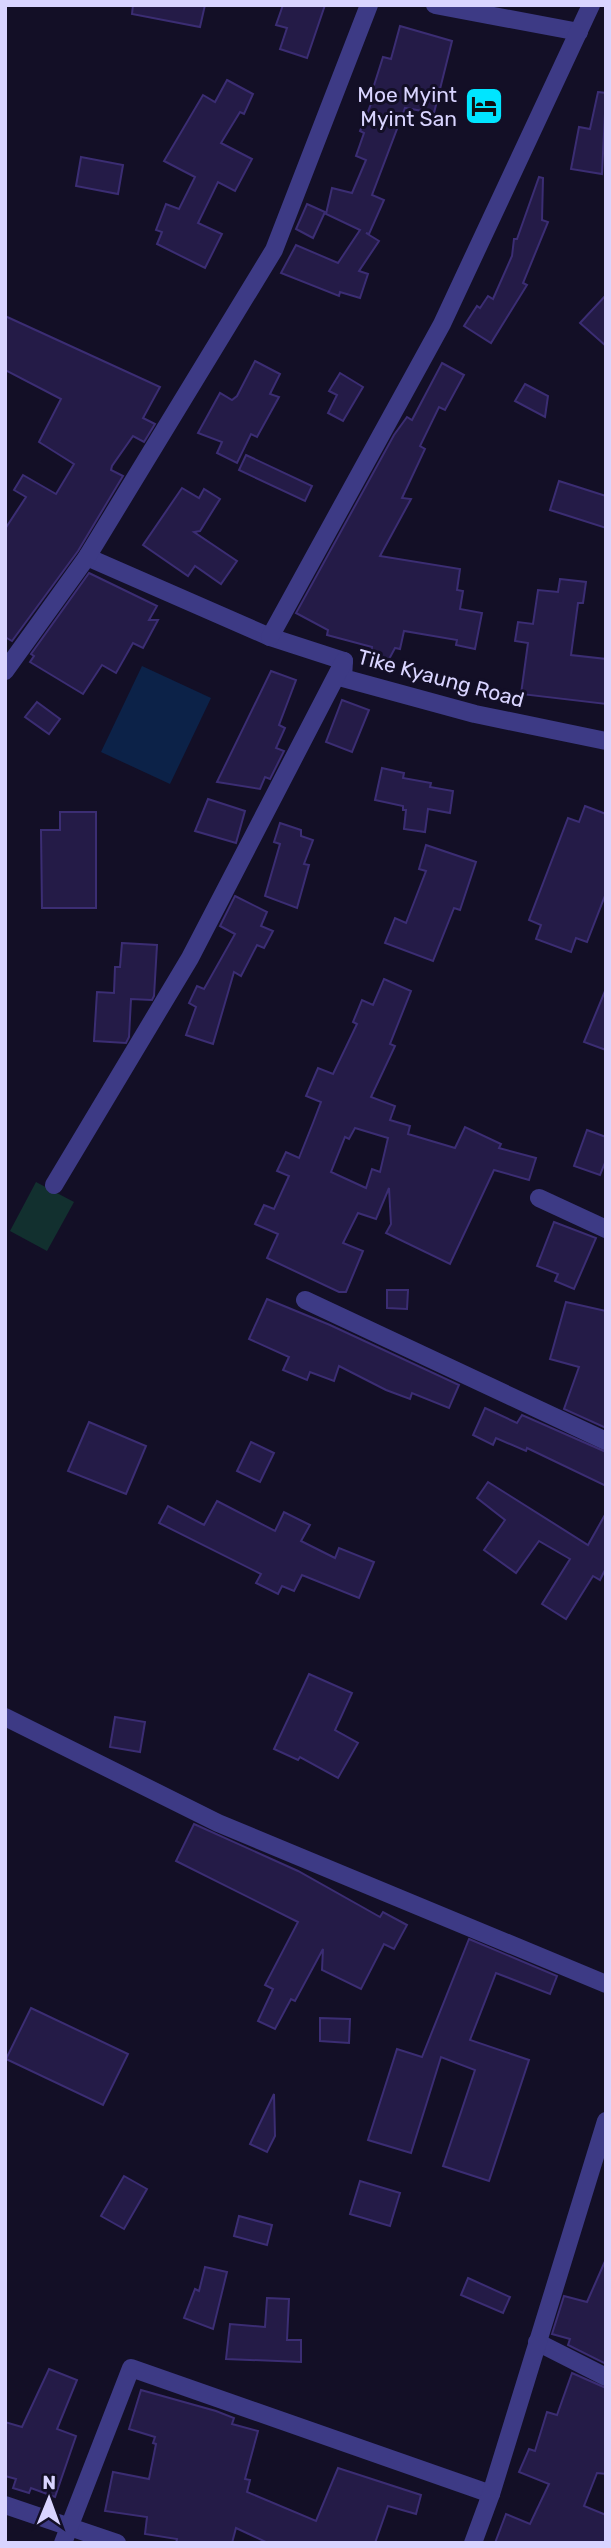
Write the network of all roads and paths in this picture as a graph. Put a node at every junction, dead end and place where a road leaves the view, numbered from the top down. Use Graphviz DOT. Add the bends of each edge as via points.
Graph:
graph roads {
  1 [pos="369,5"];
  2 [pos="435,5"];
  3 [pos="590,5"];
  4 [pos="579,32"];
  5 [pos="87,557"];
  6 [pos="270,637"];
  7 [pos="344,661"];
  8 [pos="5,671"];
  9 [pos="606,741"];
  10 [pos="54,1185"];
  11 [pos="539,1198"];
  12 [pos="606,1229"];
  13 [pos="305,1300"];
  14 [pos="606,1441"];
  15 [pos="5,1717"];
  16 [pos="606,1984"];
  17 [pos="606,2121"];
  18 [pos="537,2342"];
  19 [pos="606,2377"];
  20 [pos="491,2494"];
  21 [pos="5,2505"];
  22 [pos="69,2525"];
  23 [pos="63,2543"];
  24 [pos="117,2543"];
  25 [pos="473,2543"];
  1 -- 5 [label="street" via="274,250"];
  2 -- 4 [label="street"];
  3 -- 4 [label="street"];
  4 -- 6 [label="street" via="442,324"];
  5 -- 6 [label="street, Tike Kyaung Road"];
  5 -- 8 [label="street"];
  6 -- 7 [label="street, Tike Kyaung Road"];
  7 -- 9 [label="street, Tike Kyaung Road" via="343,678 475,714"];
  7 -- 10 [label="street" via="190,958"];
  11 -- 12 [label="street"];
  13 -- 14 [label="street"];
  15 -- 16 [label="street" via="218,1823"];
  17 -- 18 [label="street"];
  18 -- 19 [label="street"];
  18 -- 20 [label="street"];
  20 -- 22 [label="street" via="131,2368"];
  20 -- 25 [label="street"];
  21 -- 22 [label="street"];
  22 -- 23 [label="street"];
  22 -- 24 [label="street"];
}
